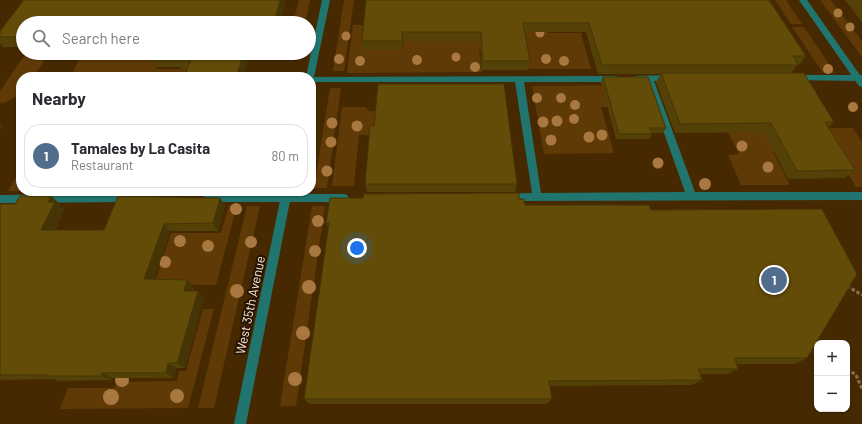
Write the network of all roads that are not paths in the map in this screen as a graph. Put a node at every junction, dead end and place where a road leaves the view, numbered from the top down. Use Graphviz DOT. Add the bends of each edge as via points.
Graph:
graph roads {
  1 [pos="326,0"];
  2 [pos="803,0"];
  3 [pos="316,52"];
  4 [pos="314,60"];
  5 [pos="312,72"];
  6 [pos="316,78"];
  7 [pos="681,78"];
  8 [pos="784,78"];
  9 [pos="519,79"];
  10 [pos="649,79"];
  11 [pos="861,80"];
  12 [pos="243,196"];
  13 [pos="287,196"];
  14 [pos="316,196"];
  15 [pos="862,196"];
  16 [pos="498,197"];
  17 [pos="537,197"];
  18 [pos="692,197"];
  19 [pos="143,198"];
  20 [pos="199,198"];
  21 [pos="351,198"];
  22 [pos="0,199"];
  23 [pos="240,424"];
  1 -- 3 [label="street"];
  2 -- 11 [label="street"];
  4 -- 5 [label="street"];
  6 -- 9 [label="street"];
  7 -- 10 [label="street"];
  8 -- 11 [label="street"];
  9 -- 10 [label="street"];
  9 -- 17 [label="street"];
  10 -- 18 [label="street"];
  12 -- 20 [label="street"];
  13 -- 23 [label="street, West 35th Avenue"];
  14 -- 21 [label="street"];
  15 -- 18 [label="street"];
  16 -- 17 [label="street"];
  17 -- 18 [label="street"];
  19 -- 22 [label="street"];
}
